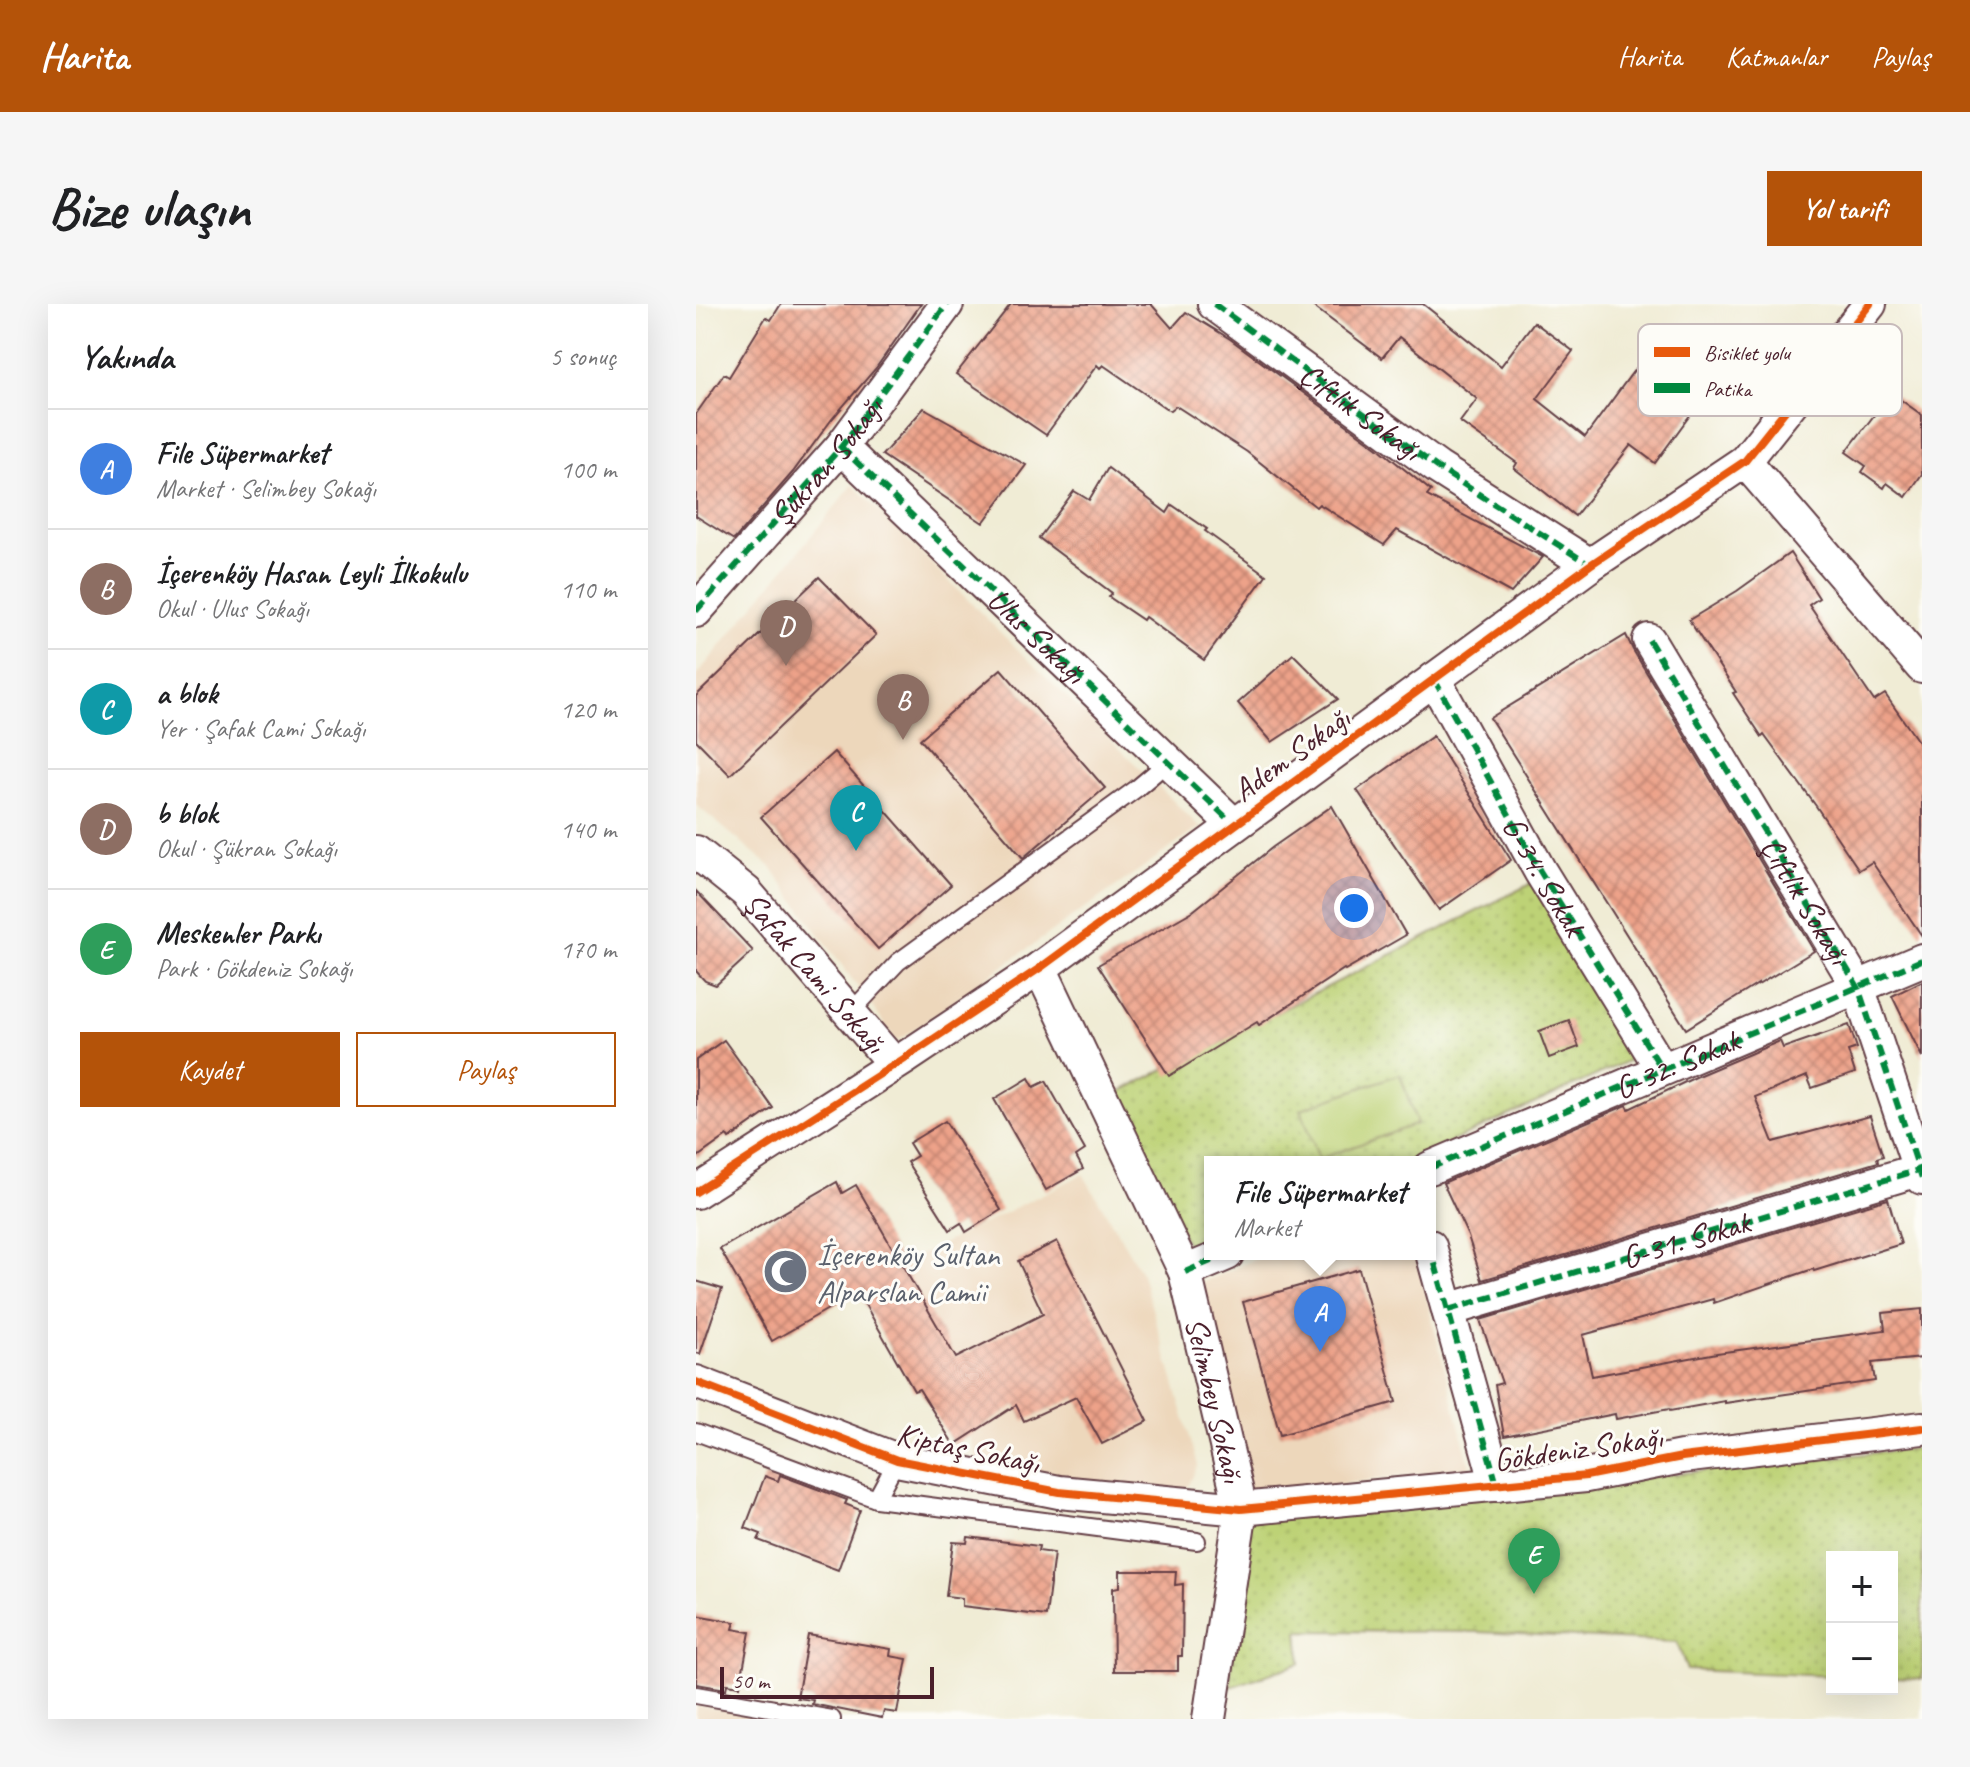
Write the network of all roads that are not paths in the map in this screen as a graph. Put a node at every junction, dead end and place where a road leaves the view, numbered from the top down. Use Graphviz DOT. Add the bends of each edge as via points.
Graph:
graph roads {
  1 [pos="947,304"];
  2 [pos="1214,304"];
  3 [pos="1870,304"];
  4 [pos="1854,324"];
  5 [pos="1781,416"];
  6 [pos="841,447"];
  7 [pos="1745,461"];
  8 [pos="1590,565"];
  9 [pos="696,611"];
  10 [pos="1649,640"];
  11 [pos="1922,667"];
  12 [pos="1434,679"];
  13 [pos="1155,773"];
  14 [pos="1234,825"];
  15 [pos="696,852"];
  16 [pos="1922,960"];
  17 [pos="1040,968"];
  18 [pos="1858,987"];
  19 [pos="850,1013"];
  20 [pos="894,1064"];
  21 [pos="1662,1069"];
  22 [pos="1436,1165"];
  23 [pos="1921,1173"];
  24 [pos="696,1192"];
  25 [pos="1213,1260"];
  26 [pos="1434,1260"];
  27 [pos="1185,1272"];
  28 [pos="1448,1310"];
  29 [pos="696,1382"];
  30 [pos="1922,1428"];
  31 [pos="696,1432"];
  32 [pos="897,1460"];
  33 [pos="1497,1485"];
  34 [pos="876,1499"];
  35 [pos="1241,1509"];
  36 [pos="1197,1541"];
  37 [pos="696,1695"];
  38 [pos="832,1719"];
  39 [pos="1209,1719"];
  1 -- 6 [label="street, Şükran Sokağı"];
  2 -- 8 [label="street, Çiftlik Sokağı" via="1438,468"];
  3 -- 4 [label="street, Adem Sokağı"];
  5 -- 7 [label="street, Adem Sokağı"];
  6 -- 9 [label="street, Şükran Sokağı"];
  6 -- 14 [label="street, Ulus Sokağı"];
  7 -- 8 [label="street, Adem Sokağı"];
  7 -- 11 [label="street"];
  8 -- 12 [label="street, Adem Sokağı"];
  10 -- 18 [label="street, Çiftlik Sokağı"];
  12 -- 14 [label="street, Adem Sokağı"];
  12 -- 21 [label="street, G-34. Sokak" via="1540,871"];
  13 -- 19 [label="lane" via="898,962"];
  14 -- 17 [label="street, Adem Sokağı"];
  15 -- 19 [label="street, Şafak Cami Sokağı" via="746,892"];
  16 -- 18 [label="street, G-32. Sokak"];
  17 -- 20 [label="street, Adem Sokağı"];
  17 -- 27 [label="street, Selimbey Sokağı"];
  18 -- 21 [label="street, G-32. Sokak"];
  18 -- 23 [label="street, Çiftlik Sokağı"];
  19 -- 20 [label="street, Şafak Cami Sokağı"];
  20 -- 24 [label="street, Adem Sokağı"];
  21 -- 22 [label="street, G-32. Sokak"];
  23 -- 28 [label="street, G-31. Sokak"];
  25 -- 27 [label="street"];
  26 -- 28 [label="street"];
  27 -- 35 [label="street, Selimbey Sokağı"];
  28 -- 33 [label="street"];
  29 -- 32 [label="street, Kiptaş Sokağı"];
  30 -- 33 [label="street, Gökdeniz Sokağı"];
  31 -- 34 [label="lane"];
  32 -- 34 [label="lane"];
  32 -- 35 [label="street, Kiptaş Sokağı" via="1059,1492"];
  33 -- 35 [label="street, Gökdeniz Sokağı"];
  34 -- 36 [label="lane"];
  35 -- 39 [label="street, Selimbey Sokağı"];
  37 -- 38 [label="lane"];
}
